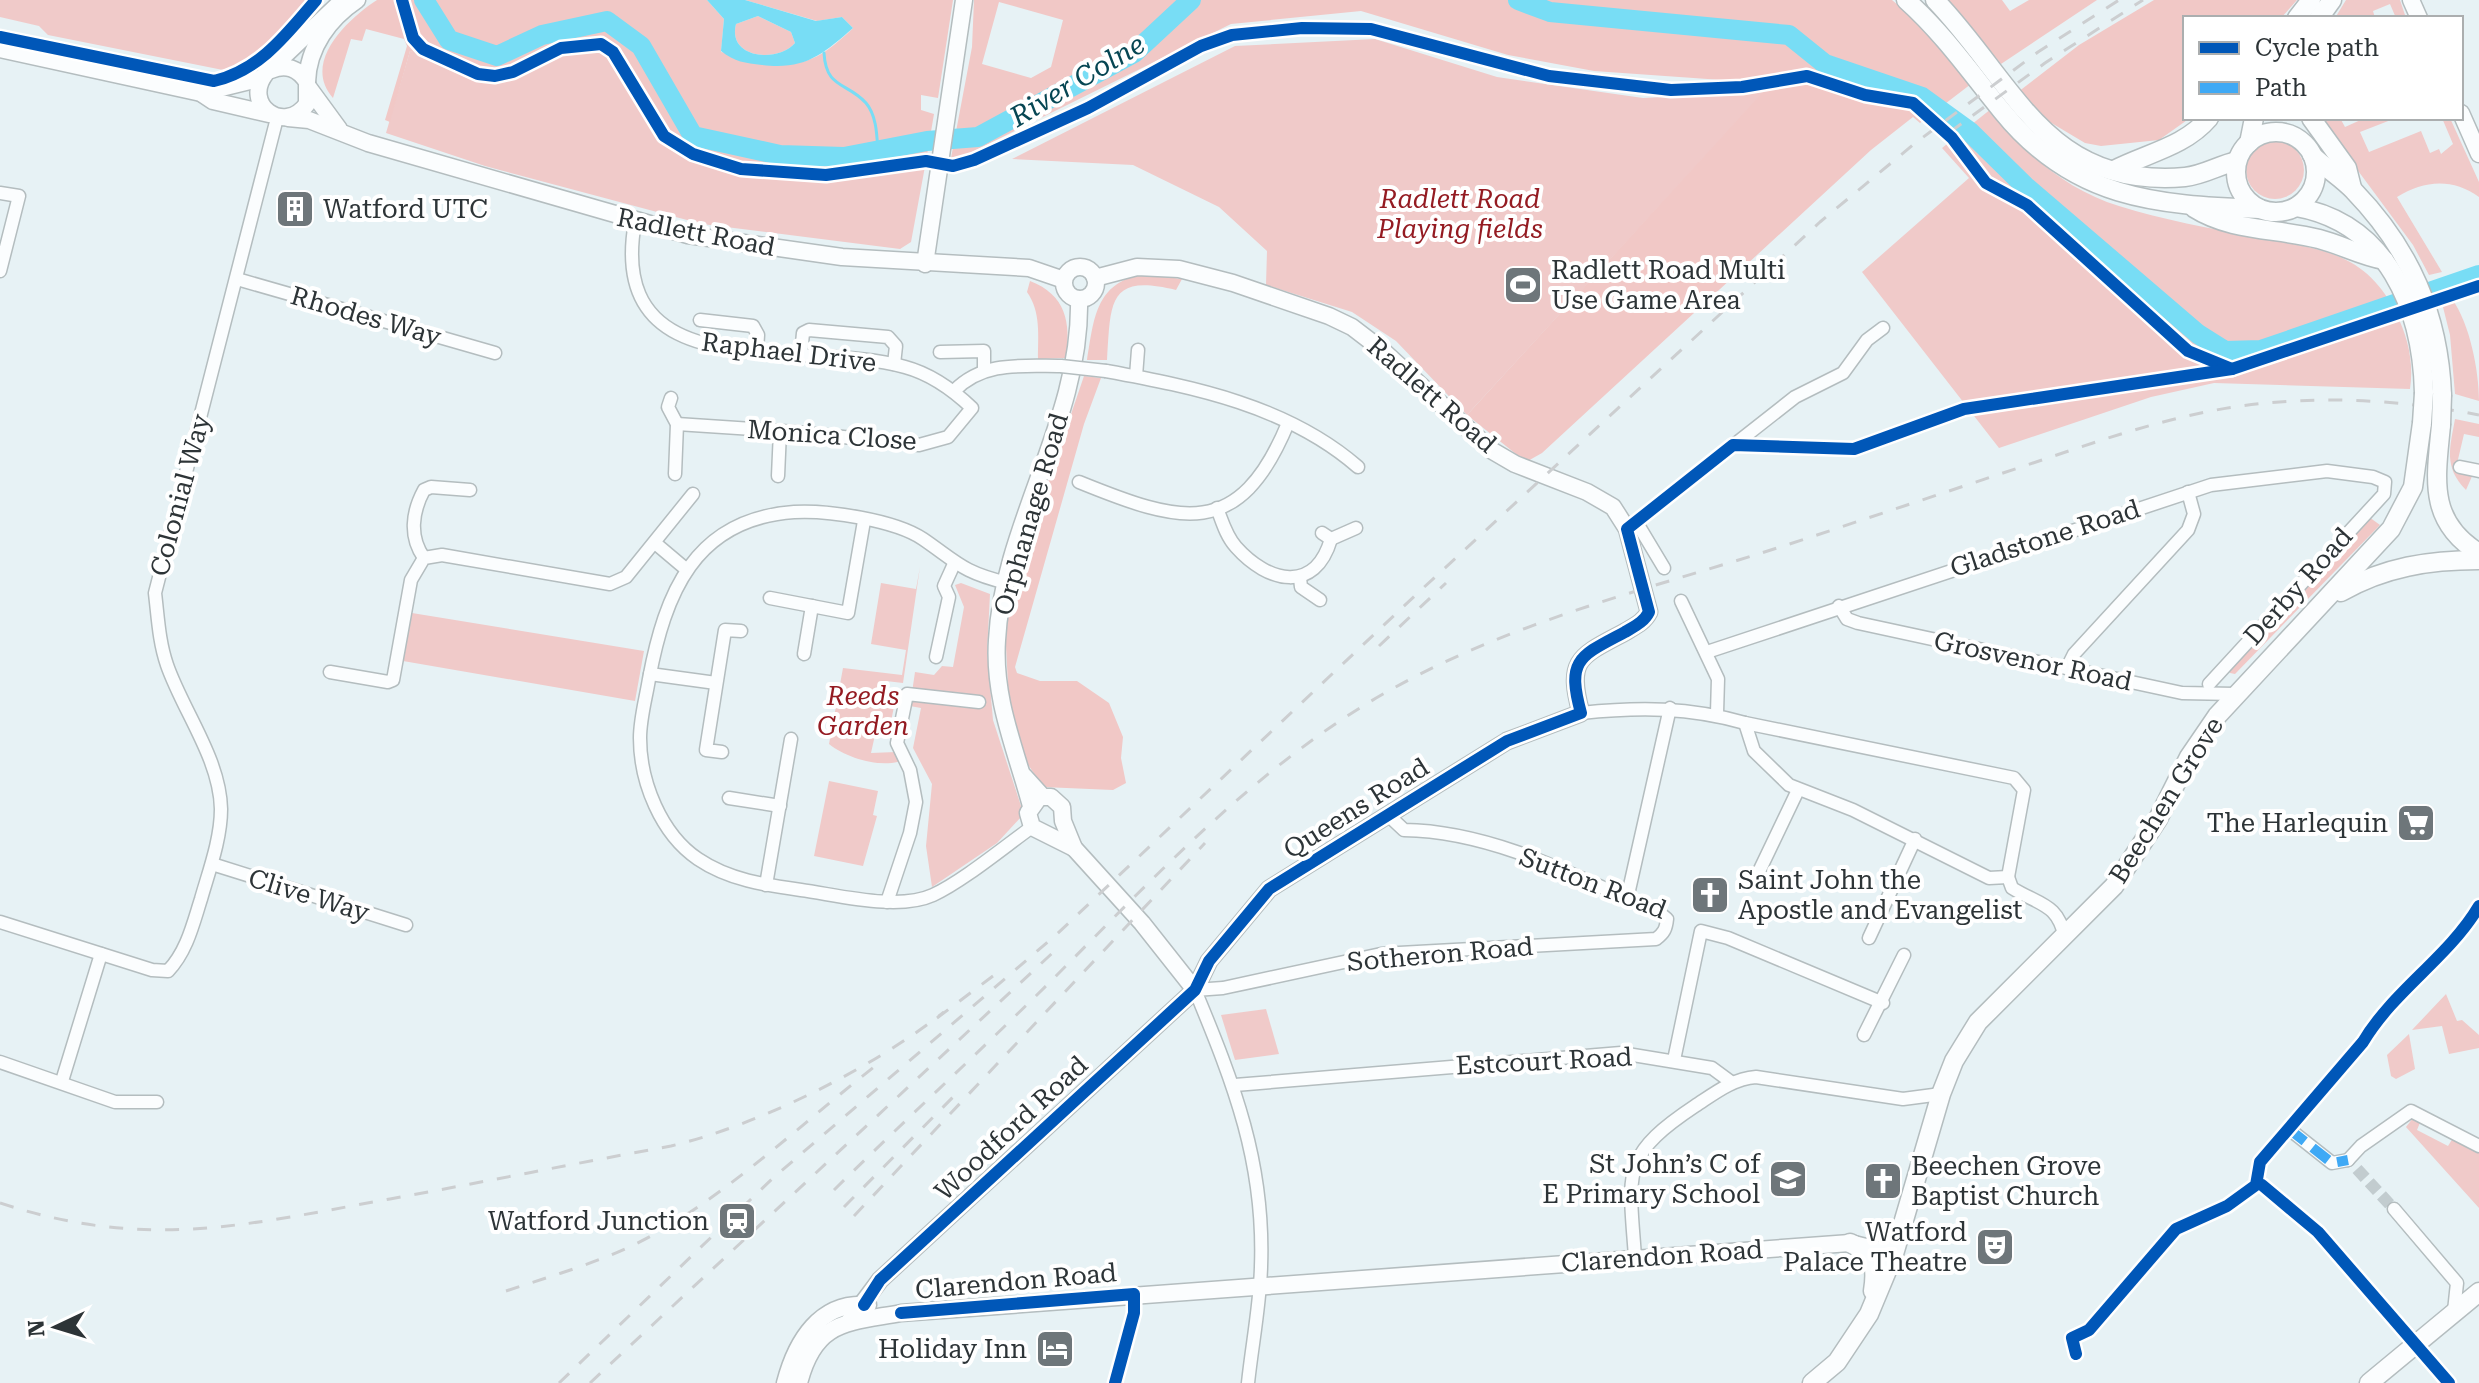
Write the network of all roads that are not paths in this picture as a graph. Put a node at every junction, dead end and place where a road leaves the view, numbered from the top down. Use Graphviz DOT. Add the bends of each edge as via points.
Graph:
graph roads {
  1 [pos="343,0"];
  2 [pos="357,0"];
  3 [pos="964,0"];
  4 [pos="1906,0"];
  5 [pos="1935,0"];
  6 [pos="2311,0"];
  7 [pos="2299,16"];
  8 [pos="0,49"];
  9 [pos="266,74"];
  10 [pos="308,85"];
  11 [pos="201,93"];
  12 [pos="278,117"];
  13 [pos="2463,118"];
  14 [pos="2207,120"];
  15 [pos="2254,120"];
  16 [pos="2312,120"];
  17 [pos="2290,126"];
  18 [pos="339,129"];
  19 [pos="2249,143"];
  20 [pos="2479,154"];
  21 [pos="2312,155"];
  22 [pos="2237,161"];
  23 [pos="2114,170"];
  24 [pos="2352,188"];
  25 [pos="0,193"];
  26 [pos="2296,207"];
  27 [pos="2194,208"];
  28 [pos="2260,209"];
  29 [pos="635,222"];
  30 [pos="2384,260"];
  31 [pos="925,264"];
  32 [pos="0,271"];
  33 [pos="1095,278"];
  34 [pos="237,279"];
  35 [pos="1064,280"];
  36 [pos="1079,299"];
  37 [pos="700,320"];
  38 [pos="2425,326"];
  39 [pos="1883,328"];
  40 [pos="757,350"];
  41 [pos="1138,350"];
  42 [pos="940,352"];
  43 [pos="495,353"];
  44 [pos="801,354"];
  45 [pos="894,364"];
  46 [pos="984,369"];
  47 [pos="1136,376"];
  48 [pos="954,391"];
  49 [pos="671,398"];
  50 [pos="972,408"];
  51 [pos="1964,409"];
  52 [pos="1288,423"];
  53 [pos="677,424"];
  54 [pos="2432,424"];
  55 [pos="780,431"];
  56 [pos="1733,445"];
  57 [pos="1358,467"];
  58 [pos="2460,467"];
  59 [pos="2479,471"];
  60 [pos="675,474"];
  61 [pos="778,476"];
  62 [pos="1079,482"];
  63 [pos="2387,487"];
  64 [pos="470,490"];
  65 [pos="2188,492"];
  66 [pos="693,494"];
  67 [pos="1217,508"];
  68 [pos="864,521"];
  69 [pos="1632,526"];
  70 [pos="1356,528"];
  71 [pos="655,543"];
  72 [pos="2479,553"];
  73 [pos="424,558"];
  74 [pos="2479,560"];
  75 [pos="954,564"];
  76 [pos="1664,568"];
  77 [pos="687,570"];
  78 [pos="395,578"];
  79 [pos="1300,578"];
  80 [pos="411,580"];
  81 [pos="1007,583"];
  82 [pos="770,598"];
  83 [pos="1320,600"];
  84 [pos="1681,601"];
  85 [pos="812,606"];
  86 [pos="1839,606"];
  87 [pos="2317,606"];
  88 [pos="741,631"];
  89 [pos="1707,652"];
  90 [pos="804,654"];
  91 [pos="936,657"];
  92 [pos="2067,668"];
  93 [pos="330,672"];
  94 [pos="650,674"];
  95 [pos="716,683"];
  96 [pos="2209,684"];
  97 [pos="2235,694"];
  98 [pos="979,702"];
  99 [pos="1670,708"];
  100 [pos="1581,713"];
  101 [pos="1717,713"];
  102 [pos="1745,723"];
  103 [pos="791,739"];
  104 [pos="722,752"];
  105 [pos="1798,790"];
  106 [pos="729,798"];
  107 [pos="1037,801"];
  108 [pos="780,806"];
  109 [pos="1388,815"];
  110 [pos="1063,821"];
  111 [pos="1040,830"];
  112 [pos="1915,839"];
  113 [pos="1074,848"];
  114 [pos="212,864"];
  115 [pos="2008,877"];
  116 [pos="1754,882"];
  117 [pos="766,885"];
  118 [pos="1627,899"];
  119 [pos="887,902"];
  120 [pos="1661,914"];
  121 [pos="0,922"];
  122 [pos="406,925"];
  123 [pos="1869,938"];
  124 [pos="2065,938"];
  125 [pos="101,954"];
  126 [pos="1904,955"];
  127 [pos="1195,990"];
  128 [pos="1883,1003"];
  129 [pos="1864,1035"];
  130 [pos="1674,1060"];
  131 [pos="0,1062"];
  132 [pos="62,1081"];
  133 [pos="1731,1082"];
  134 [pos="1235,1085"];
  135 [pos="1941,1094"];
  136 [pos="157,1102"];
  137 [pos="2289,1129"];
  138 [pos="2479,1146"];
  139 [pos="2262,1185"];
  140 [pos="2394,1209"];
  141 [pos="1850,1243"];
  142 [pos="1894,1254"];
  143 [pos="1635,1257"];
  144 [pos="880,1280"];
  145 [pos="1258,1284"];
  146 [pos="2479,1292"];
  147 [pos="1134,1294"];
  148 [pos="864,1305"];
  149 [pos="882,1307"];
  150 [pos="2454,1311"];
  151 [pos="901,1313"];
  152 [pos="1869,1314"];
  153 [pos="850,1320"];
  154 [pos="2415,1345"];
  155 [pos="1837,1362"];
  156 [pos="785,1383"];
  157 [pos="799,1383"];
  158 [pos="1115,1383"];
  159 [pos="1248,1383"];
  160 [pos="1812,1383"];
  161 [pos="1834,1383"];
  162 [pos="2369,1383"];
  163 [pos="2449,1383"];
  1 -- 9 [label="street"];
  2 -- 10 [label="street" via="322,35 311,59"];
  3 -- 31 [label="street"];
  4 -- 27 [label="main road" via="2027,140 2054,162 2120,193"];
  5 -- 23 [label="main road" via="2045,134 2079,157"];
  6 -- 7 [label="main road"];
  8 -- 11 [label="street, Radlett Road"];
  9 -- 10 [label="street" via="287,67"];
  9 -- 11 [label="street, Radlett Road"];
  9 -- 12 [label="street" via="258,97"];
  10 -- 12 [label="street" via="302,111"];
  10 -- 18 [label="street, Radlett Road"];
  11 -- 12 [label="street, Radlett Road" via="213,101"];
  12 -- 18 [label="street, Radlett Road"];
  12 -- 34 [label="street, Colonial Way"];
  13 -- 20 [label="street"];
  14 -- 23 [label="main road" via="2173,146"];
  15 -- 19 [label="main road"];
  16 -- 24 [label="main road, Beechen Grove" via="2347,168"];
  17 -- 19 [label="main road"];
  17 -- 21 [label="main road"];
  18 -- 29 [label="street, Radlett Road" via="368,143"];
  19 -- 22 [label="main road"];
  21 -- 24 [label="main road, Beechen Grove"];
  21 -- 26 [label="main road" via="2314,184"];
  22 -- 23 [label="main road" via="2187,176"];
  22 -- 28 [label="main road" via="2240,189"];
  24 -- 38 [label="main road, Beechen Grove" via="2415,273"];
  25 -- 32 [label="street" via="19,196"];
  26 -- 28 [label="main road"];
  26 -- 30 [label="main road, Beechen Grove" via="2347,223"];
  27 -- 28 [label="main road"];
  27 -- 30 [label="main road" via="2213,220 2317,239"];
  29 -- 31 [label="street, Radlett Road" via="719,241"];
  29 -- 40 [label="street, Raphael Drive" via="632,279 653,317 684,339"];
  30 -- 38 [label="main road, Beechen Grove"];
  31 -- 35 [label="street, Radlett Road" via="1021,267"];
  33 -- 35 [label="street" via="1079,267"];
  33 -- 36 [label="street" via="1092,293"];
  33 -- 69 [label="street, Radlett Road" via="1137,267 1179,269 1329,316 1382,350 1491,450 1599,497"];
  34 -- 43 [label="street, Rhodes Way"];
  34 -- 114 [label="street, Colonial Way" via="155,593 164,655 208,758 221,808"];
  35 -- 36 [label="street" via="1067,293"];
  36 -- 81 [label="street, Orphanage Road" via="1068,390"];
  37 -- 40 [label="street" via="753,326"];
  38 -- 54 [label="main road, Beechen Grove, bridge"];
  39 -- 56 [label="street" via="1843,373 1795,397"];
  40 -- 44 [label="street, Raphael Drive"];
  41 -- 47 [label="street"];
  42 -- 46 [label="street" via="984,351"];
  44 -- 45 [label="street, Raphael Drive"];
  44 -- 45 [label="street" via="803,333 809,330 888,337 896,346"];
  45 -- 48 [label="street, Raphael Drive"];
  46 -- 47 [label="street, bridge" via="1061,366"];
  46 -- 48 [label="street"];
  47 -- 52 [label="street" via="1229,399"];
  48 -- 50 [label="street, Raphael Drive"];
  49 -- 53 [label="street" via="668,407"];
  50 -- 55 [label="street, Monica Close" via="948,437 919,445"];
  51 -- 56 [label="street" via="1854,449"];
  52 -- 57 [label="street"];
  52 -- 67 [label="street" via="1266,469 1239,496"];
  53 -- 55 [label="street, Monica Close"];
  53 -- 60 [label="street"];
  54 -- 72 [label="main road, Beechen Grove" via="2441,512 2453,533"];
  54 -- 87 [label="main road, Beechen Grove" via="2405,506 2378,544"];
  55 -- 61 [label="street"];
  56 -- 69 [label="street"];
  58 -- 59 [label="street"];
  62 -- 67 [label="street" via="1170,514"];
  63 -- 65 [label="street, Gladstone Road" via="2373,477 2327,471"];
  63 -- 96 [label="street, Derby Road"];
  64 -- 73 [label="street" via="424,490 413,526"];
  65 -- 86 [label="street, Gladstone Road"];
  65 -- 92 [label="street" via="2194,514 2188,530"];
  66 -- 71 [label="street"];
  67 -- 79 [label="street" via="1230,539 1248,559 1276,574"];
  68 -- 75 [label="street" via="908,531"];
  68 -- 77 [label="street" via="819,512 762,517 721,538"];
  68 -- 85 [label="street" via="848,613"];
  69 -- 76 [label="street"];
  69 -- 100 [label="street, Radlett Road" via="1649,612 1642,622 1577,663 1573,682"];
  70 -- 79 [label="street" via="1327,536 1319,567"];
  71 -- 73 [label="street" via="626,577 610,584 442,555"];
  71 -- 77 [label="street"];
  73 -- 80 [label="street"];
  74 -- 87 [label="main road" via="2381,573"];
  75 -- 81 [label="street"];
  75 -- 91 [label="street" via="944,586 949,597"];
  77 -- 94 [label="street" via="659,626"];
  78 -- 80 [label="street"];
  79 -- 83 [label="street" via="1301,587"];
  80 -- 93 [label="street" via="393,680"];
  81 -- 107 [label="street, Orphanage Road" via="997,641 998,682 1008,737"];
  82 -- 85 [label="street"];
  84 -- 89 [label="street"];
  85 -- 90 [label="street"];
  86 -- 89 [label="street, Gladstone Road"];
  86 -- 92 [label="street, Grosvenor Road" via="1850,621"];
  87 -- 97 [label="main road, Beechen Grove"];
  88 -- 95 [label="street" via="725,630"];
  89 -- 101 [label="street" via="1719,687"];
  92 -- 97 [label="street, Grosvenor Road" via="2182,693"];
  94 -- 95 [label="street"];
  94 -- 117 [label="street" via="640,737 648,786 666,825 693,864"];
  95 -- 104 [label="street" via="706,750"];
  97 -- 124 [label="main road, Beechen Grove" via="2189,757 2126,869"];
  98 -- 119 [label="street" via="907,694 897,743 910,770 916,802"];
  99 -- 100 [label="street, Queens Road"];
  99 -- 101 [label="street, Queens Road"];
  99 -- 118 [label="street"];
  100 -- 109 [label="street, Queens Road" via="1507,741"];
  101 -- 102 [label="street, Queens Road"];
  102 -- 105 [label="street" via="1759,758"];
  102 -- 115 [label="street, Queens Road" via="2014,778 2024,790"];
  103 -- 108 [label="street"];
  105 -- 112 [label="street"];
  105 -- 116 [label="street"];
  106 -- 108 [label="street"];
  107 -- 110 [label="street, Orphanage Road" via="1051,797 1062,807"];
  107 -- 111 [label="street, Orphanage Road" via="1028,813"];
  108 -- 117 [label="street"];
  109 -- 118 [label="street, Sutton Road" via="1404,830 1451,832 1496,845"];
  109 -- 127 [label="street, Queens Road" via="1269,889 1209,961"];
  110 -- 111 [label="street"];
  110 -- 113 [label="street, Orphanage Road"];
  111 -- 113 [label="street, Orphanage Road"];
  111 -- 119 [label="street" via="931,896"];
  112 -- 115 [label="street" via="1991,879"];
  112 -- 123 [label="street"];
  113 -- 127 [label="street, Orphanage Road"];
  114 -- 122 [label="street, Clive Way"];
  114 -- 125 [label="street, Colonial Way" via="179,959 168,971"];
  115 -- 124 [label="street" via="2012,888 2061,918"];
  117 -- 119 [label="street"];
  118 -- 120 [label="street, Sutton Road"];
  120 -- 127 [label="street, Sotheron Road" via="1666,925 1656,939 1381,954"];
  121 -- 125 [label="street"];
  124 -- 135 [label="main road, Beechen Grove" via="1978,1022"];
  125 -- 132 [label="street"];
  126 -- 128 [label="street"];
  127 -- 134 [label="street"];
  127 -- 144 [label="street, Woodford Road"];
  128 -- 129 [label="street"];
  128 -- 130 [label="street" via="1701,931"];
  130 -- 133 [label="street, Estcourt Road" via="1712,1068"];
  130 -- 134 [label="street, Estcourt Road" via="1621,1053"];
  131 -- 132 [label="street"];
  132 -- 136 [label="street" via="115,1102"];
  133 -- 135 [label="street" via="1756,1077 1903,1099"];
  133 -- 143 [label="street" via="1641,1149 1630,1191"];
  134 -- 145 [label="street" via="1259,1202"];
  135 -- 142 [label="main road, Beechen Grove"];
  137 -- 138 [label="street" via="2332,1163 2352,1165 2405,1114 2419,1113"];
  139 -- 154 [label="street" via="2318,1232"];
  140 -- 150 [label="street" via="2457,1283"];
  141 -- 142 [label="street, Clarendon Road"];
  141 -- 143 [label="street, Clarendon Road"];
  141 -- 152 [label="main road" via="1869,1253 1873,1262"];
  142 -- 152 [label="main road, Beechen Grove"];
  143 -- 145 [label="street, Clarendon Road"];
  144 -- 148 [label="street, Woodford Road"];
  144 -- 149 [label="street"];
  145 -- 147 [label="street, Clarendon Road"];
  145 -- 159 [label="street"];
  146 -- 150 [label="main road"];
  147 -- 151 [label="street, Clarendon Road"];
  147 -- 158 [label="street"];
  148 -- 149 [label="street"];
  148 -- 153 [label="street, Woodford Road"];
  148 -- 156 [label="street" via="845,1305 810,1327 794,1352"];
  149 -- 151 [label="street"];
  150 -- 154 [label="main road"];
  151 -- 153 [label="street, Clarendon Road"];
  152 -- 155 [label="main road, Beechen Grove"];
  153 -- 157 [label="street, Woodford Road" via="820,1342"];
  154 -- 162 [label="main road"];
  154 -- 163 [label="street"];
  155 -- 160 [label="main road, Beechen Grove"];
  155 -- 161 [label="main road"];
}
